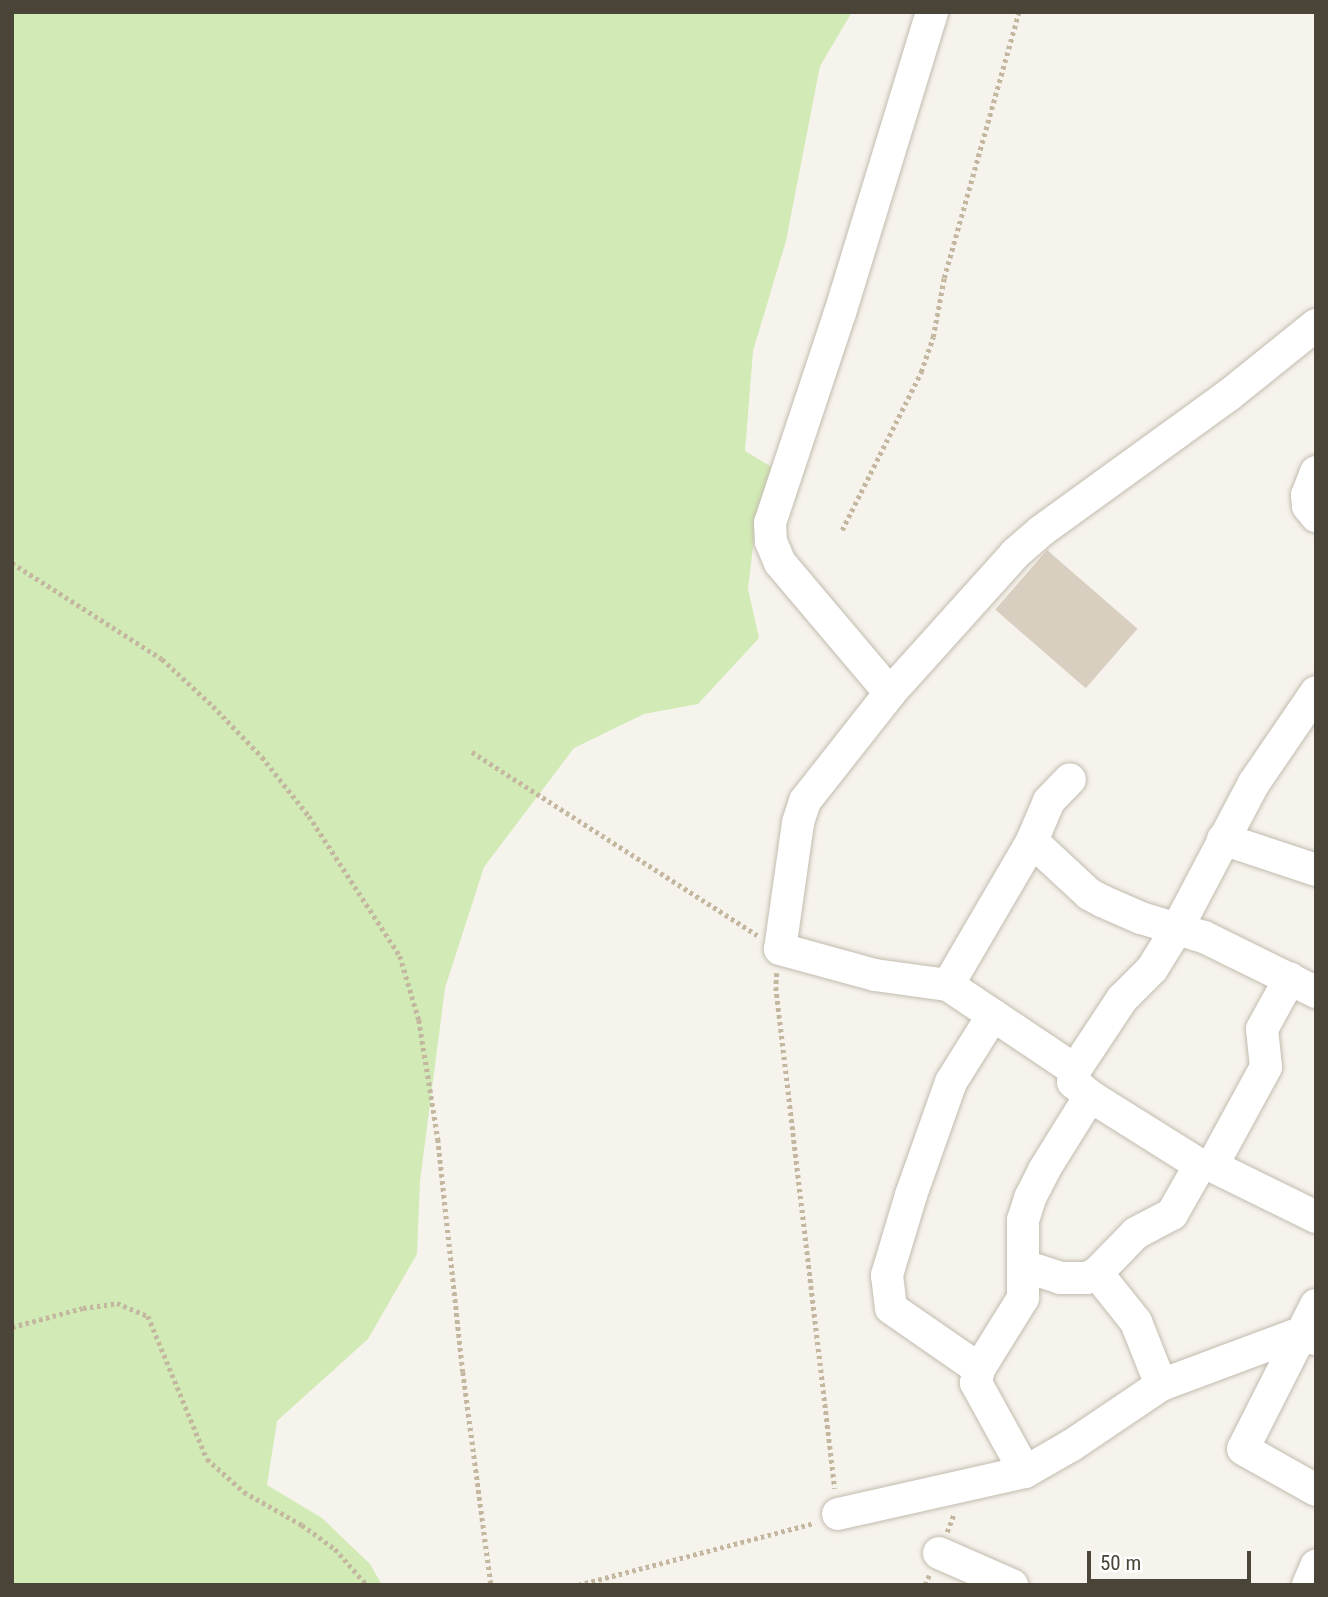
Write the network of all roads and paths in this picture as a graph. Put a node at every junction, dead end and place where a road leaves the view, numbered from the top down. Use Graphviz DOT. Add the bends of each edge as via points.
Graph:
graph roads {
  1 [pos="932,12"];
  2 [pos="1019,12"];
  3 [pos="1316,325"];
  4 [pos="1316,472"];
  5 [pos="1316,516"];
  6 [pos="842,530"];
  7 [pos="12,563"];
  8 [pos="1316,692"];
  9 [pos="890,694"];
  10 [pos="472,752"];
  11 [pos="1070,779"];
  12 [pos="1223,839"];
  13 [pos="1032,841"];
  14 [pos="1316,870"];
  15 [pos="1178,927"];
  16 [pos="780,949"];
  17 [pos="948,985"];
  18 [pos="1303,985"];
  19 [pos="993,1015"];
  20 [pos="1082,1083"];
  21 [pos="1206,1165"];
  22 [pos="1316,1217"];
  23 [pos="1024,1266"];
  24 [pos="1097,1273"];
  25 [pos="1316,1305"];
  26 [pos="12,1326"];
  27 [pos="1310,1337"];
  28 [pos="979,1369"];
  29 [pos="1161,1385"];
  30 [pos="1024,1472"];
  31 [pos="966,1484"];
  32 [pos="1316,1490"];
  33 [pos="838,1514"];
  34 [pos="939,1553"];
  35 [pos="1316,1566"];
  36 [pos="367,1585"];
  37 [pos="491,1585"];
  38 [pos="578,1585"];
  39 [pos="1012,1585"];
  40 [pos="1308,1585"];
  1 -- 9 [label="street" via="770,523 771,542 780,563"];
  2 -- 6 [label="path" via="944,278 933,338 921,372"];
  3 -- 9 [label="street" via="1015,554"];
  4 -- 5 [label="street" via="1307,495"];
  7 -- 37 [label="path" via="162,659 213,706 309,816 400,956 419,1020 438,1139"];
  8 -- 12 [label="street" via="1254,783"];
  9 -- 16 [label="street" via="805,802"];
  10 -- 16 [label="path"];
  11 -- 13 [label="street" via="1049,801"];
  12 -- 14 [label="street"];
  12 -- 15 [label="street"];
  13 -- 15 [label="street" via="1089,894 1141,918"];
  13 -- 17 [label="street"];
  15 -- 18 [label="street"];
  15 -- 20 [label="street" via="1152,968 1122,999"];
  16 -- 17 [label="street" via="876,975"];
  16 -- 33 [label="path" via="776,987"];
  17 -- 19 [label="street"];
  18 -- 21 [label="street" via="1262,1029 1266,1068"];
  19 -- 20 [label="street"];
  19 -- 28 [label="street" via="951,1082 887,1275 891,1308"];
  20 -- 21 [label="street"];
  20 -- 23 [label="street" via="1023,1220"];
  21 -- 22 [label="street"];
  21 -- 24 [label="street" via="1171,1214 1136,1233"];
  23 -- 24 [label="street" via="1060,1278 1087,1278"];
  23 -- 28 [label="street" via="1023,1298"];
  24 -- 29 [label="street" via="1136,1322"];
  25 -- 27 [label="street"];
  26 -- 36 [label="path" via="117,1303 148,1316 207,1458 244,1492 335,1549"];
  27 -- 29 [label="street" via="1293,1336"];
  27 -- 32 [label="street" via="1243,1449"];
  28 -- 30 [label="street" via="976,1383"];
  29 -- 30 [label="street"];
  30 -- 31 [label="street"];
  31 -- 33 [label="street"];
  31 -- 34 [label="path"];
  33 -- 38 [label="path"];
  34 -- 39 [label="street"];
  35 -- 40 [label="street"];
}
